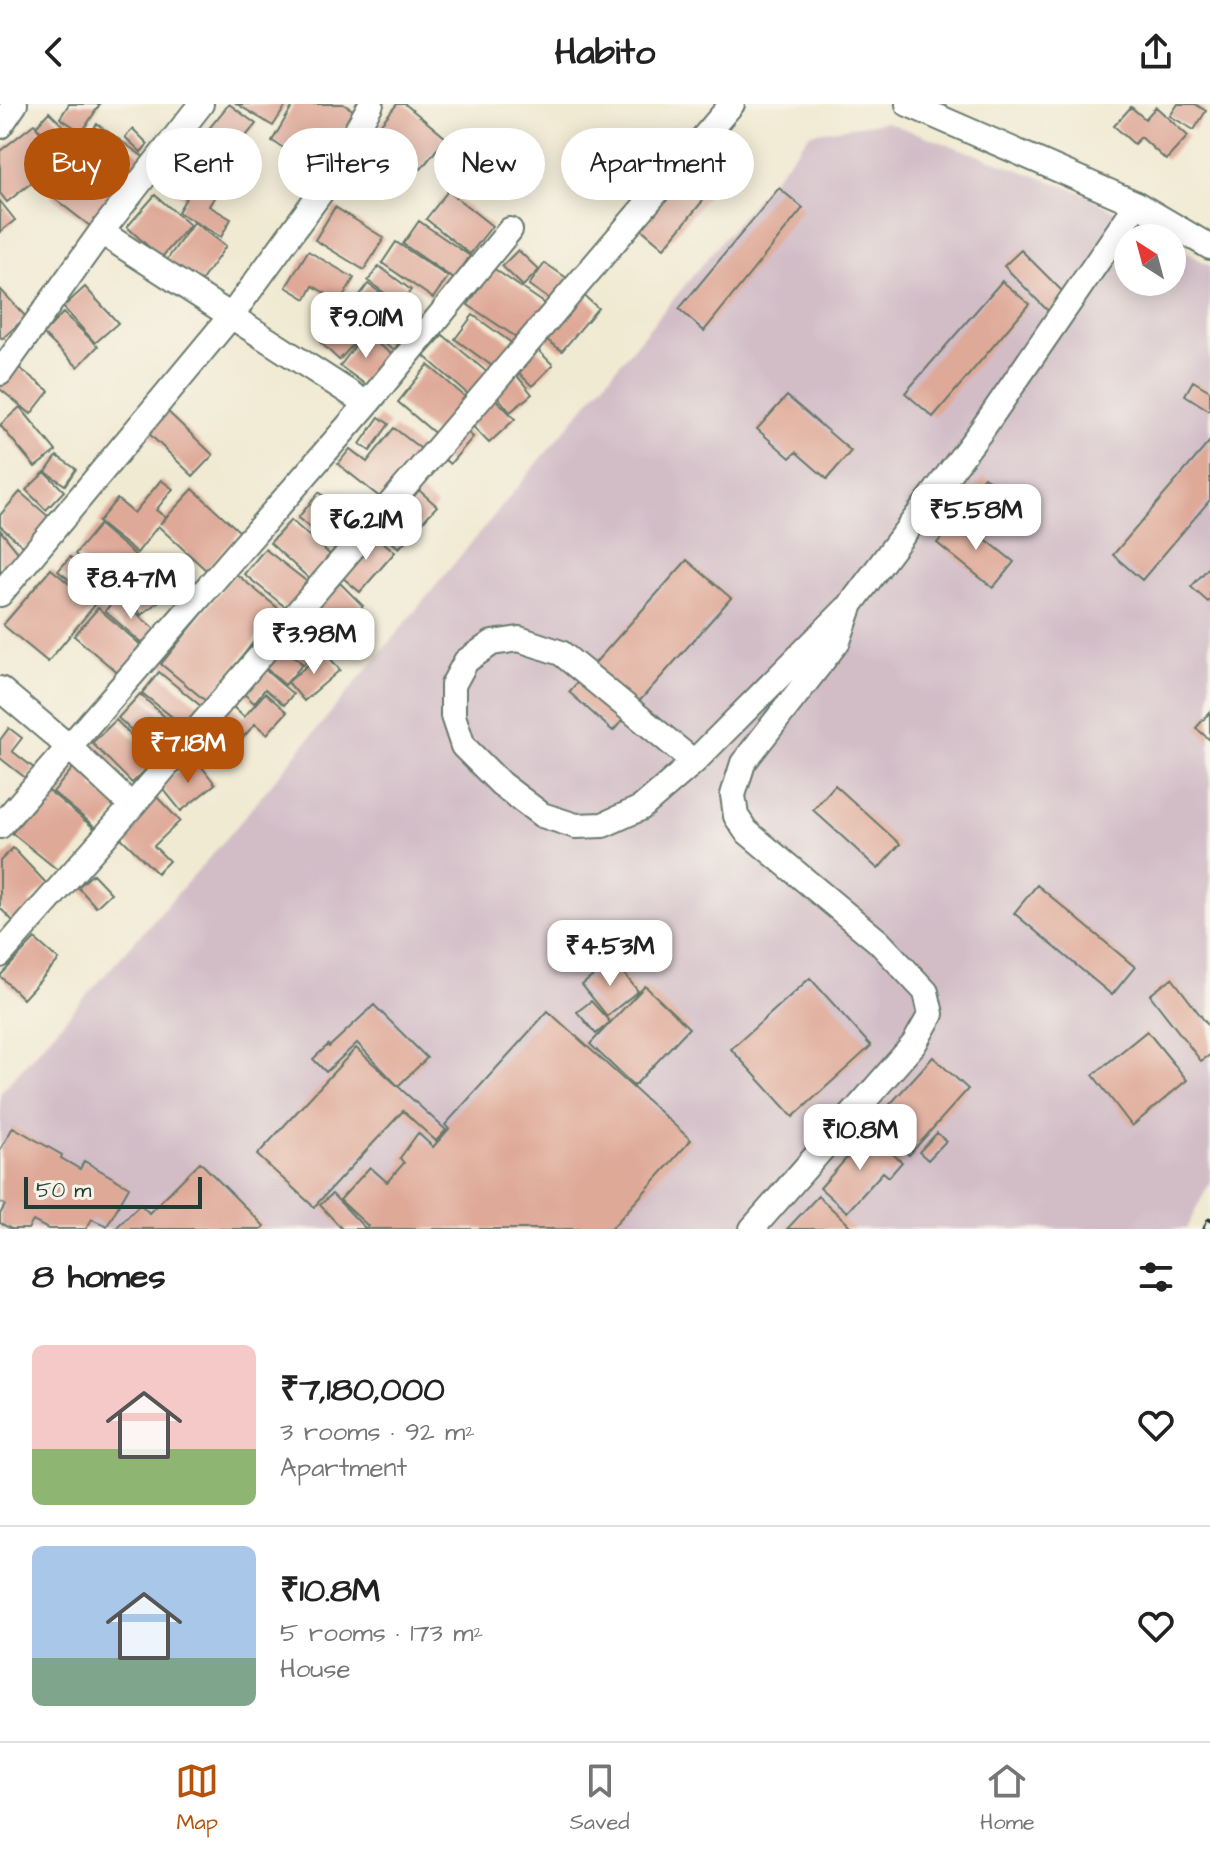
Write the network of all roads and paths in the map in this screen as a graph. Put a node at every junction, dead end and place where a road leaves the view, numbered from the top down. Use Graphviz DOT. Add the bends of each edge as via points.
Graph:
graph roads {
  1 [pos="15,104"];
  2 [pos="201,104"];
  3 [pos="371,104"];
  4 [pos="732,104"];
  5 [pos="908,104"];
  6 [pos="0,126"];
  7 [pos="1137,204"];
  8 [pos="510,230"];
  9 [pos="101,232"];
  10 [pos="1210,247"];
  11 [pos="231,316"];
  12 [pos="0,373"];
  13 [pos="367,404"];
  14 [pos="0,594"];
  15 [pos="851,604"];
  16 [pos="0,689"];
  17 [pos="69,747"];
  18 [pos="694,762"];
  19 [pos="132,806"];
  20 [pos="0,826"];
  21 [pos="0,955"];
  22 [pos="752,1229"];
  1 -- 6 [label="street"];
  2 -- 9 [label="street"];
  3 -- 11 [label="street" via="324,188"];
  4 -- 19 [label="street"];
  5 -- 7 [label="street"];
  7 -- 10 [label="street"];
  7 -- 15 [label="street" via="981,431"];
  8 -- 13 [label="street"];
  9 -- 11 [label="street"];
  9 -- 12 [label="street"];
  11 -- 13 [label="street"];
  11 -- 14 [label="street"];
  13 -- 17 [label="street"];
  15 -- 18 [label="street"];
  15 -- 22 [label="street" via="838,641 743,763 733,795 736,816 746,831 879,942 926,992 931,1014 914,1044"];
  16 -- 17 [label="street"];
  17 -- 19 [label="street"];
  17 -- 20 [label="street"];
  18 -- 18 [label="street" via="641,808 603,825 576,826 542,815 463,746 453,716 453,685 466,661 492,643 519,639 561,653"];
  19 -- 21 [label="street"];
}
